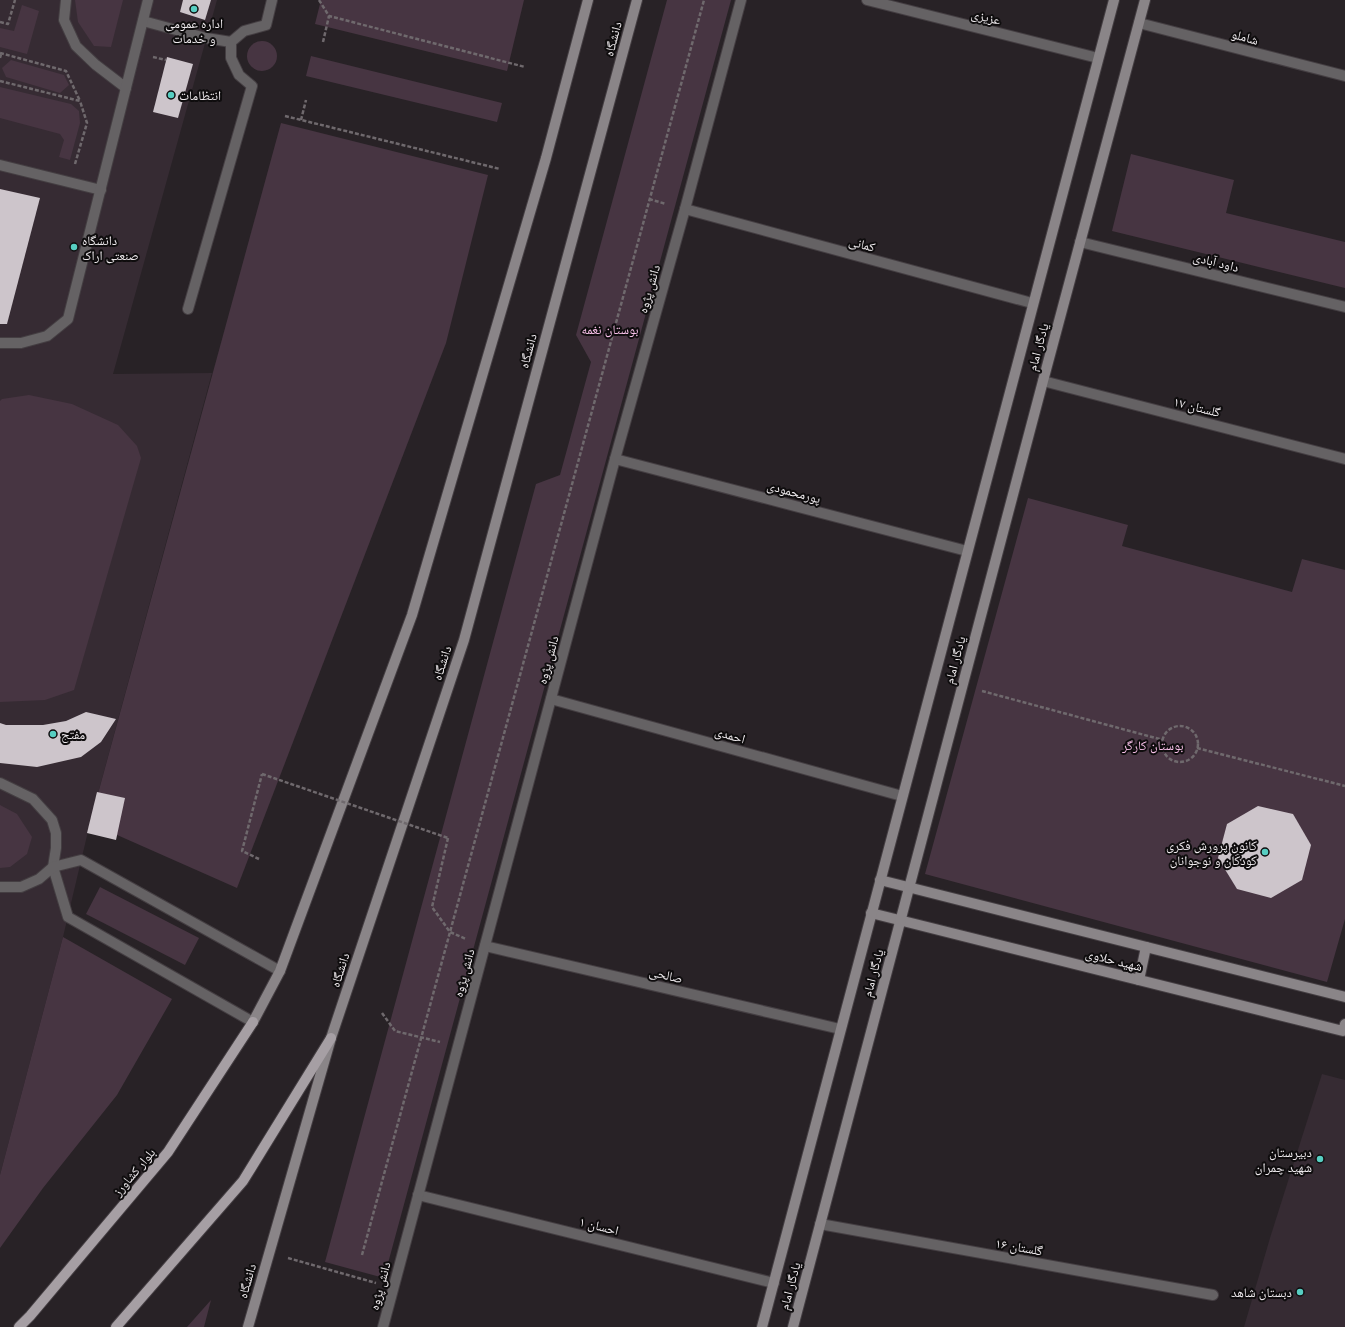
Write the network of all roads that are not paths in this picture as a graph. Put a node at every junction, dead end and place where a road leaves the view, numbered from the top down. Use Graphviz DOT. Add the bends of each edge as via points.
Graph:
graph roads {
  1 [pos="66,0"];
  2 [pos="148,0"];
  3 [pos="272,0"];
  4 [pos="588,0"];
  5 [pos="637,0"];
  6 [pos="741,0"];
  7 [pos="868,0"];
  8 [pos="1114,0"];
  9 [pos="1145,0"];
  10 [pos="143,21"];
  11 [pos="1139,23"];
  12 [pos="230,42"];
  13 [pos="1098,58"];
  14 [pos="1345,76"];
  15 [pos="126,88"];
  16 [pos="0,165"];
  17 [pos="100,190"];
  18 [pos="685,209"];
  19 [pos="1080,242"];
  20 [pos="1032,303"];
  21 [pos="1345,307"];
  22 [pos="188,309"];
  23 [pos="0,343"];
  24 [pos="1042,381"];
  25 [pos="615,459"];
  26 [pos="1345,459"];
  27 [pos="967,551"];
  28 [pos="551,699"];
  29 [pos="0,783"];
  30 [pos="902,796"];
  31 [pos="53,867"];
  32 [pos="880,880"];
  33 [pos="0,887"];
  34 [pos="909,887"];
  35 [pos="872,913"];
  36 [pos="900,920"];
  37 [pos="485,946"];
  38 [pos="1146,947"];
  39 [pos="280,970"];
  40 [pos="1139,980"];
  41 [pos="1345,997"];
  42 [pos="253,1022"];
  43 [pos="1344,1027"];
  44 [pos="840,1029"];
  45 [pos="331,1038"];
  46 [pos="418,1195"];
  47 [pos="820,1224"];
  48 [pos="774,1283"];
  49 [pos="1213,1295"];
  50 [pos="19,1327"];
  51 [pos="116,1327"];
  52 [pos="248,1327"];
  53 [pos="383,1327"];
  54 [pos="762,1327"];
  55 [pos="793,1327"];
  1 -- 15 [label="street" via="64,20 76,46"];
  2 -- 10 [label="street"];
  3 -- 12 [label="street" via="266,25 244,31"];
  4 -- 39 [label="street" via="546,158 412,614"];
  5 -- 45 [label="street, دانشگاه" via="464,640"];
  6 -- 18 [label="street, دانش پژوه"];
  7 -- 13 [label="street, عزیزی"];
  8 -- 13 [label="street, یادگار امام"];
  9 -- 11 [label="street, یادگار امام"];
  10 -- 12 [label="street"];
  10 -- 15 [label="street"];
  11 -- 14 [label="street, شاملو"];
  11 -- 19 [label="street, یادگار امام"];
  12 -- 22 [label="street" via="231,58 239,75 252,86"];
  13 -- 20 [label="street, یادگار امام"];
  15 -- 17 [label="street"];
  16 -- 17 [label="street"];
  17 -- 23 [label="street" via="68,319 47,336 21,343"];
  18 -- 20 [label="street, کمانی"];
  18 -- 25 [label="street, دانش پژوه"];
  19 -- 21 [label="street, داود آبادی"];
  19 -- 24 [label="street, یادگار امام"];
  20 -- 27 [label="street, یادگار امام"];
  24 -- 26 [label="street, گلستان ۱۷"];
  24 -- 34 [label="street, یادگار امام"];
  25 -- 27 [label="street, پورمحمودی"];
  25 -- 28 [label="street, دانش پژوه"];
  27 -- 30 [label="street, یادگار امام"];
  28 -- 30 [label="street, احمدی"];
  28 -- 37 [label="street, دانش پژوه"];
  29 -- 31 [label="street" via="33,799 52,820 56,833"];
  30 -- 32 [label="street, یادگار امام"];
  31 -- 33 [label="street" via="39,879 21,887"];
  31 -- 39 [label="street" via="81,860"];
  31 -- 42 [label="street" via="68,917"];
  32 -- 34 [label="street, شهید حلاوی"];
  32 -- 35 [label="street, یادگار امام"];
  34 -- 36 [label="street, یادگار امام"];
  34 -- 38 [label="street, شهید حلاوی"];
  35 -- 36 [label="street, شهید حلاوی"];
  35 -- 44 [label="street, یادگار امام"];
  36 -- 40 [label="street, شهید حلاوی"];
  36 -- 47 [label="street, یادگار امام"];
  37 -- 44 [label="street, صالحی"];
  37 -- 46 [label="street, دانش پژوه"];
  38 -- 40 [label="street"];
  38 -- 41 [label="street, شهید حلاوی"];
  39 -- 42 [label="street"];
  40 -- 43 [label="street, شهید حلاوی"];
  42 -- 50 [label="main road, بلوار کشاورز" via="168,1152"];
  44 -- 48 [label="street, یادگار امام"];
  45 -- 51 [label="main road" via="243,1181"];
  45 -- 52 [label="street, دانشگاه"];
  46 -- 48 [label="street, احسان ۱"];
  46 -- 53 [label="street, دانش پژوه"];
  47 -- 49 [label="street, گلستان ۱۶"];
  47 -- 55 [label="street, یادگار امام"];
  48 -- 54 [label="street, یادگار امام"];
}
